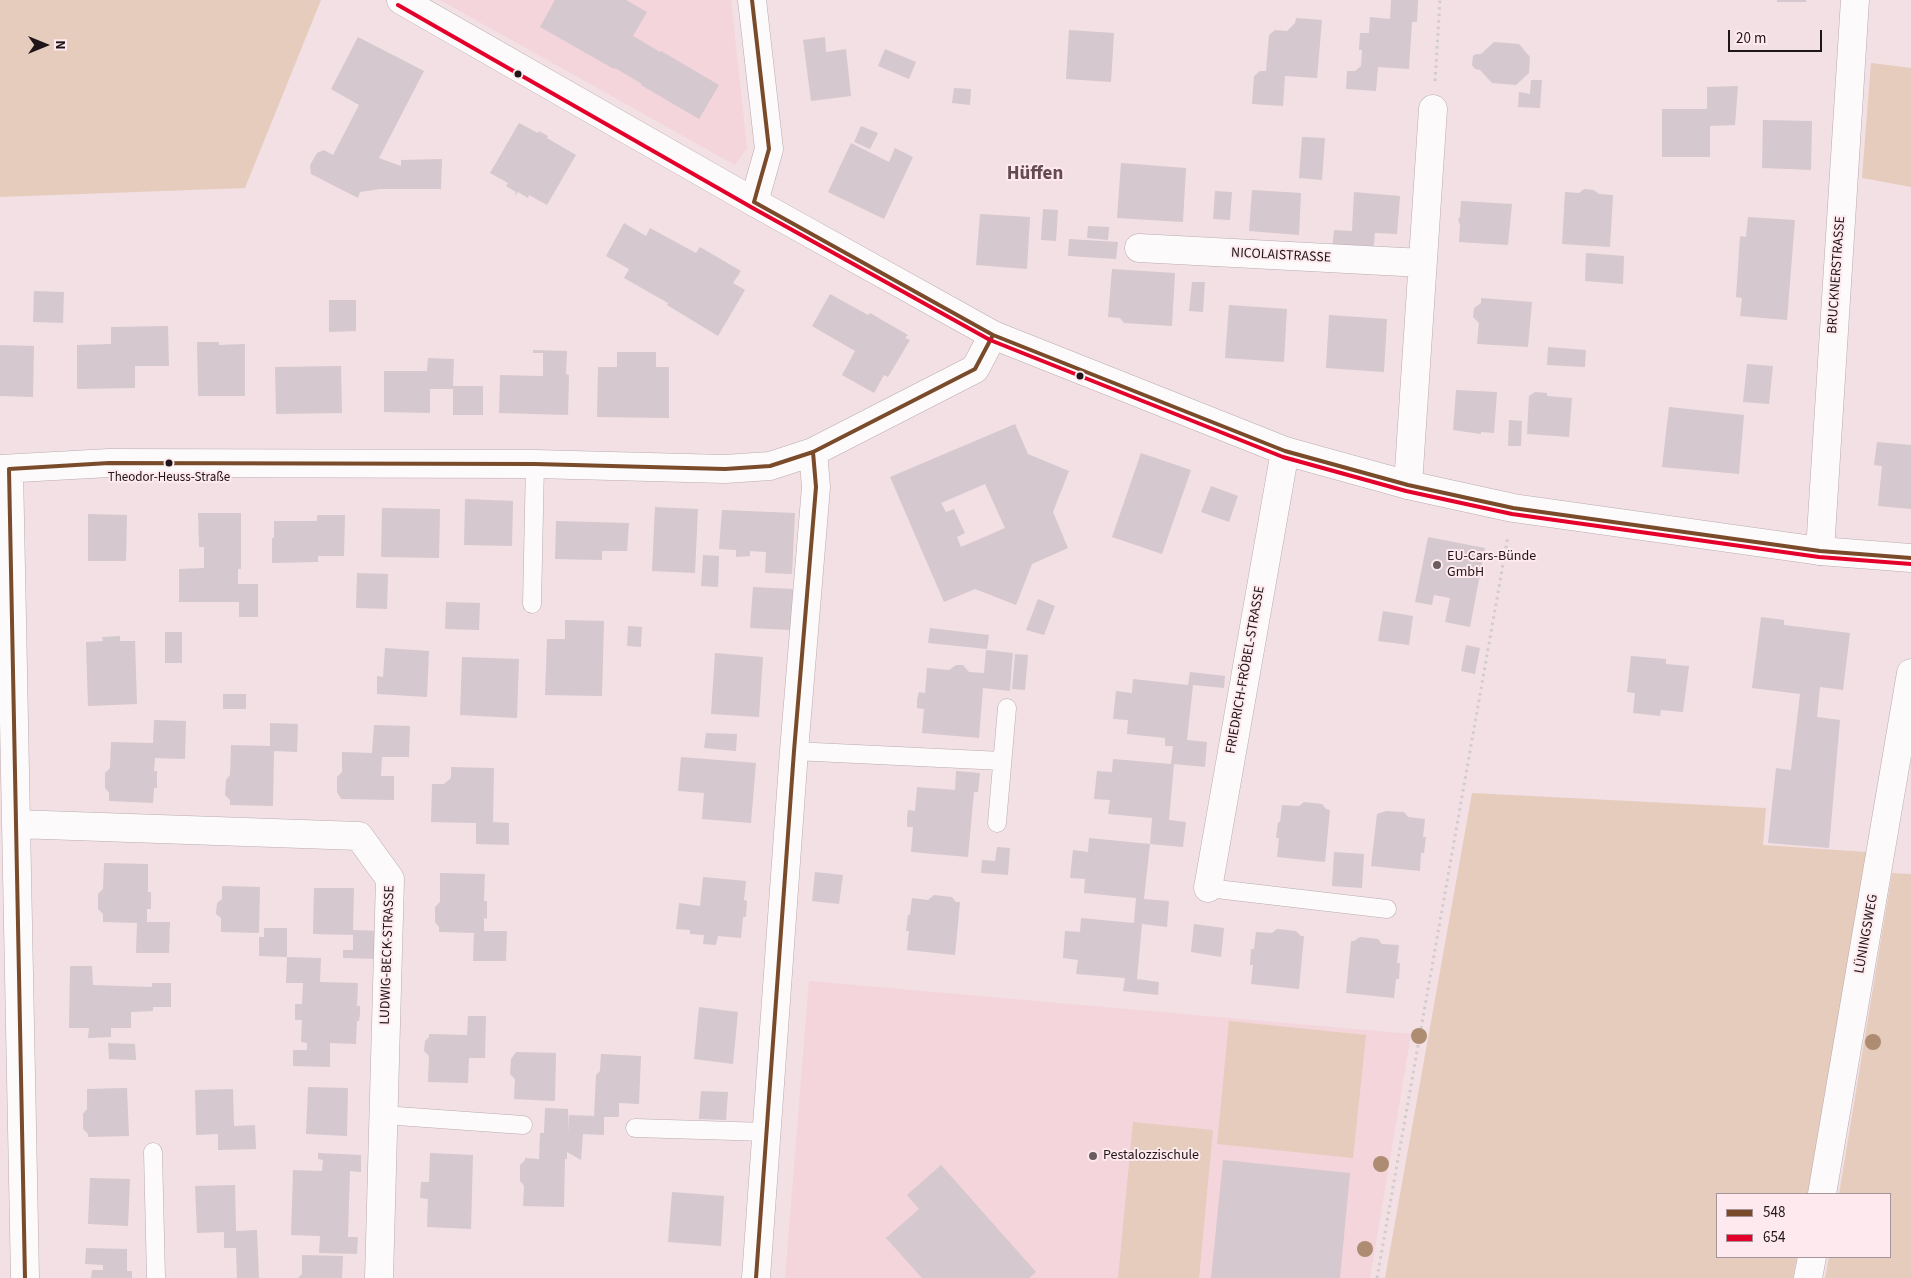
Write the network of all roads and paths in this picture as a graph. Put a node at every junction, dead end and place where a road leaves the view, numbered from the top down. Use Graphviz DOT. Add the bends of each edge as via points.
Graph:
graph roads {
  1 [pos="401,0"];
  2 [pos="752,0"];
  3 [pos="1440,0"];
  4 [pos="1855,0"];
  5 [pos="1433,109"];
  6 [pos="754,202"];
  7 [pos="1139,248"];
  8 [pos="1422,263"];
  9 [pos="993,335"];
  10 [pos="813,452"];
  11 [pos="1285,452"];
  12 [pos="535,464"];
  13 [pos="4,469"];
  14 [pos="1408,485"];
  15 [pos="1513,508"];
  16 [pos="1820,551"];
  17 [pos="1911,558"];
  18 [pos="532,604"];
  19 [pos="1911,673"];
  20 [pos="1007,708"];
  21 [pos="794,751"];
  22 [pos="1002,761"];
  23 [pos="997,823"];
  24 [pos="16,824"];
  25 [pos="1208,888"];
  26 [pos="1387,909"];
  27 [pos="383,1115"];
  28 [pos="523,1124"];
  29 [pos="634,1128"];
  30 [pos="767,1132"];
  31 [pos="153,1152"];
  32 [pos="1822,1193"];
  33 [pos="1812,1258"];
  34 [pos="25,1278"];
  35 [pos="156,1278"];
  36 [pos="379,1278"];
  37 [pos="756,1278"];
  38 [pos="1377,1278"];
  39 [pos="1808,1278"];
  1 -- 6 [label="street"];
  2 -- 6 [label="street" via="769,149"];
  3 -- 5 [label="path"];
  4 -- 16 [label="street, BRUCKNERSTRASSE"];
  5 -- 8 [label="street"];
  6 -- 9 [label="street"];
  7 -- 8 [label="street, NICOLAISTRASSE"];
  8 -- 14 [label="street"];
  9 -- 10 [label="street" via="975,369"];
  9 -- 11 [label="street"];
  10 -- 12 [label="street" via="770,466 725,469"];
  10 -- 21 [label="street" via="816,487"];
  11 -- 14 [label="street"];
  11 -- 25 [label="street, FRIEDRICH-FRÖBEL-STRASSE"];
  12 -- 13 [label="street" via="109,463"];
  12 -- 18 [label="lane"];
  13 -- 24 [label="street"];
  14 -- 15 [label="street"];
  15 -- 16 [label="street"];
  15 -- 38 [label="path"];
  16 -- 17 [label="street"];
  19 -- 32 [label="street, LÜNINGSWEG"];
  20 -- 22 [label="lane"];
  21 -- 22 [label="lane"];
  21 -- 30 [label="street"];
  22 -- 23 [label="lane"];
  24 -- 27 [label="street, LUDWIG-BECK-STRASSE" via="359,836 390,879"];
  24 -- 34 [label="street"];
  25 -- 26 [label="lane"];
  27 -- 28 [label="lane"];
  27 -- 36 [label="street, LUDWIG-BECK-STRASSE"];
  29 -- 30 [label="lane"];
  30 -- 37 [label="street"];
  31 -- 35 [label="lane"];
  33 -- 39 [label="street"];
}
